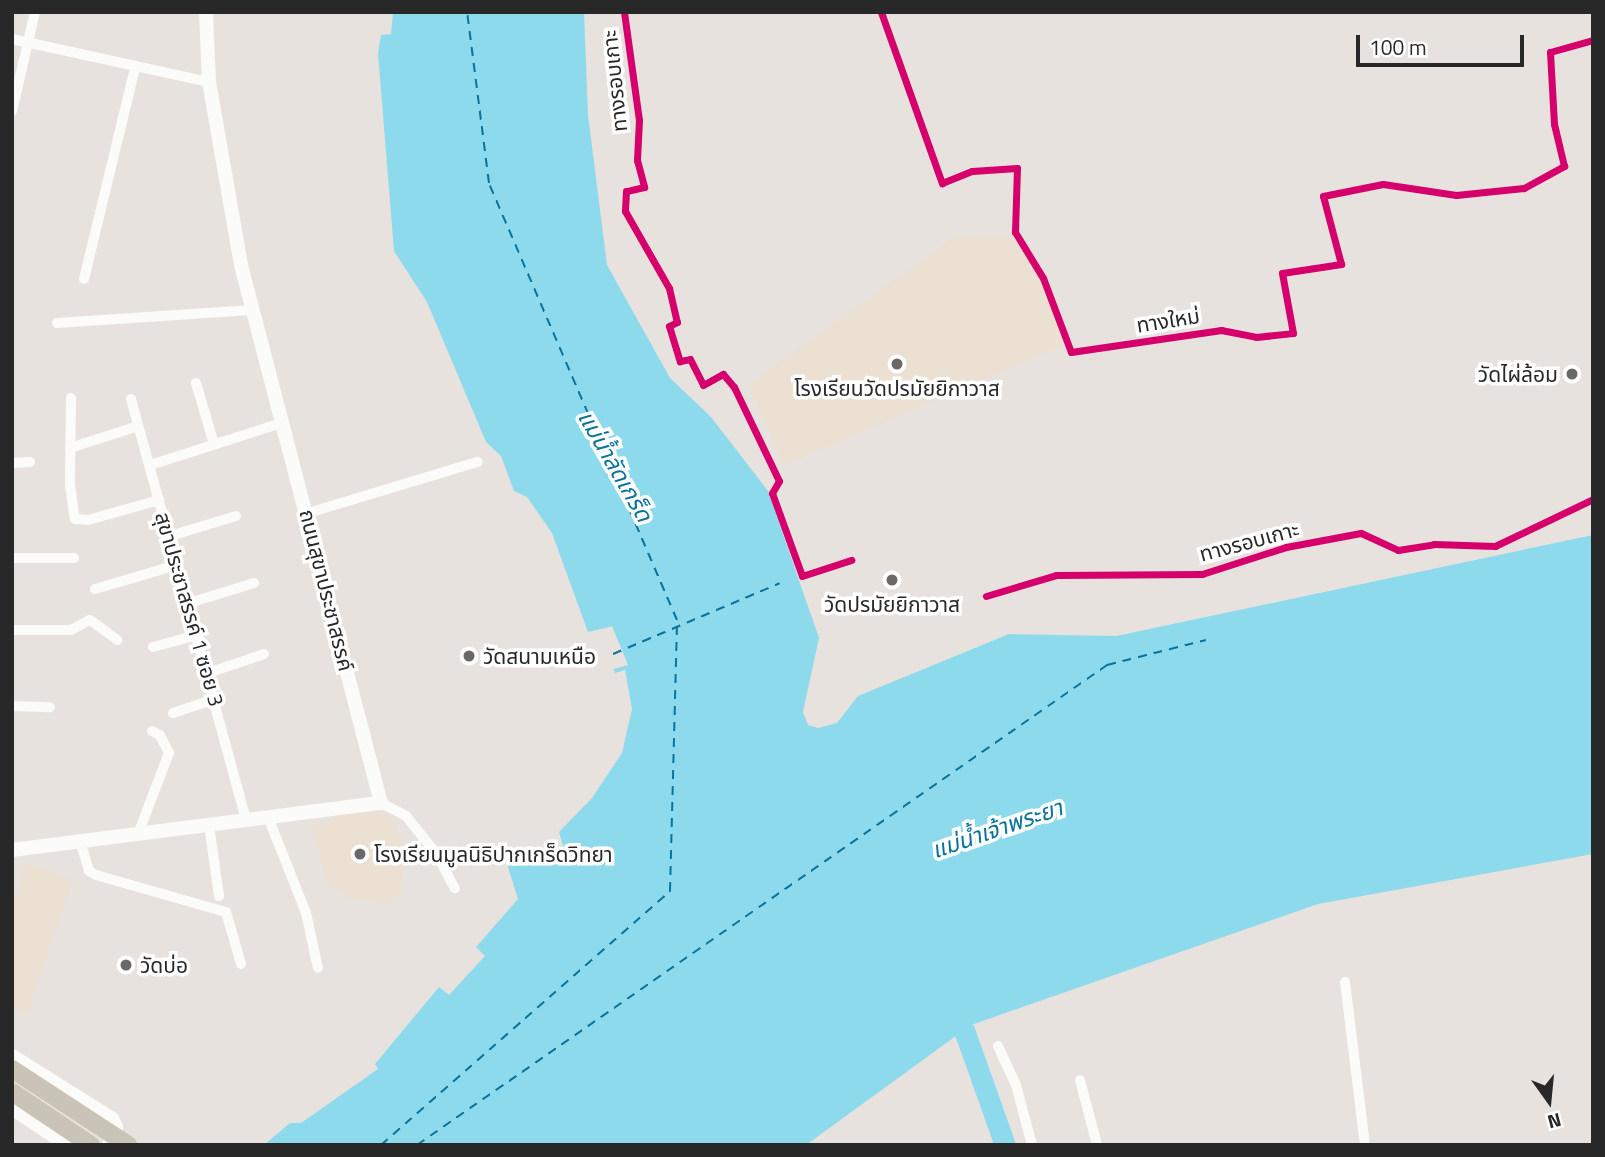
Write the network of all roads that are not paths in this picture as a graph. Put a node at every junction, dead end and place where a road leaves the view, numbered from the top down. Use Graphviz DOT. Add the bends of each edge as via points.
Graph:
graph roads {
  1 [pos="35,12"];
  2 [pos="206,12"];
  3 [pos="12,39"];
  4 [pos="28,44"];
  5 [pos="135,68"];
  6 [pos="209,82"];
  7 [pos="12,111"];
  8 [pos="84,279"];
  9 [pos="252,310"];
  10 [pos="57,323"];
  11 [pos="195,383"];
  12 [pos="71,398"];
  13 [pos="131,400"];
  14 [pos="282,423"];
  15 [pos="138,426"];
  16 [pos="214,444"];
  17 [pos="70,448"];
  18 [pos="30,462"];
  19 [pos="477,462"];
  20 [pos="12,463"];
  21 [pos="150,465"];
  22 [pos="159,500"];
  23 [pos="308,513"];
  24 [pos="236,516"];
  25 [pos="170,537"];
  26 [pos="12,558"];
  27 [pos="74,558"];
  28 [pos="177,565"];
  29 [pos="254,583"];
  30 [pos="95,589"];
  31 [pos="189,603"];
  32 [pos="12,630"];
  33 [pos="197,635"];
  34 [pos="118,640"];
  35 [pos="153,647"];
  36 [pos="264,654"];
  37 [pos="208,673"];
  38 [pos="215,699"];
  39 [pos="12,706"];
  40 [pos="50,707"];
  41 [pos="173,713"];
  42 [pos="152,731"];
  43 [pos="381,803"];
  44 [pos="268,817"];
  45 [pos="246,820"];
  46 [pos="209,825"];
  47 [pos="138,834"];
  48 [pos="80,841"];
  49 [pos="12,850"];
  50 [pos="455,888"];
  51 [pos="219,897"];
  52 [pos="241,964"];
  53 [pos="318,968"];
  54 [pos="1345,982"];
  55 [pos="998,1046"];
  56 [pos="12,1057"];
  57 [pos="12,1069"];
  58 [pos="1080,1080"];
  59 [pos="12,1092"];
  60 [pos="12,1107"];
  61 [pos="69,1145"];
  62 [pos="91,1145"];
  63 [pos="110,1145"];
  64 [pos="128,1145"];
  65 [pos="1032,1145"];
  66 [pos="1097,1145"];
  67 [pos="1365,1145"];
  1 -- 4 [label="street"];
  2 -- 6 [label="street, ถนนสุขาประชาสรรค์"];
  3 -- 4 [label="street"];
  4 -- 5 [label="street"];
  4 -- 7 [label="street"];
  5 -- 6 [label="street"];
  5 -- 8 [label="street"];
  6 -- 9 [label="street, ถนนสุขาประชาสรรค์"];
  9 -- 10 [label="street"];
  9 -- 14 [label="street, ถนนสุขาประชาสรรค์"];
  11 -- 16 [label="street"];
  12 -- 17 [label="street"];
  13 -- 15 [label="street, สุขาประชาสรรค์ 1 ซอย 3"];
  14 -- 16 [label="street"];
  14 -- 23 [label="street, ถนนสุขาประชาสรรค์"];
  15 -- 17 [label="street"];
  15 -- 21 [label="street, สุขาประชาสรรค์ 1 ซอย 3"];
  16 -- 21 [label="street"];
  17 -- 22 [label="street" via="70,485 78,522"];
  18 -- 20 [label="street"];
  19 -- 23 [label="street"];
  21 -- 22 [label="street, สุขาประชาสรรค์ 1 ซอย 3"];
  22 -- 25 [label="street, สุขาประชาสรรค์ 1 ซอย 3"];
  23 -- 43 [label="street, ถนนสุขาประชาสรรค์"];
  24 -- 25 [label="street"];
  25 -- 28 [label="street, สุขาประชาสรรค์ 1 ซอย 3"];
  26 -- 27 [label="street"];
  28 -- 30 [label="street"];
  28 -- 31 [label="street, สุขาประชาสรรค์ 1 ซอย 3"];
  29 -- 31 [label="street"];
  31 -- 33 [label="street, สุขาประชาสรรค์ 1 ซอย 3"];
  32 -- 34 [label="street" via="71,630 90,620"];
  33 -- 35 [label="street"];
  33 -- 37 [label="street, สุขาประชาสรรค์ 1 ซอย 3"];
  36 -- 37 [label="street"];
  37 -- 38 [label="street, สุขาประชาสรรค์ 1 ซอย 3"];
  38 -- 41 [label="street"];
  38 -- 45 [label="street, สุขาประชาสรรค์ 1 ซอย 3"];
  39 -- 40 [label="street"];
  42 -- 47 [label="street" via="160,734 169,754"];
  43 -- 44 [label="street"];
  43 -- 50 [label="street" via="406,817 436,853"];
  44 -- 45 [label="street"];
  44 -- 53 [label="street" via="306,913"];
  45 -- 46 [label="street"];
  46 -- 47 [label="street"];
  46 -- 51 [label="street"];
  47 -- 48 [label="street"];
  48 -- 49 [label="street"];
  48 -- 52 [label="street" via="89,871 96,875 226,912"];
  54 -- 67 [label="street"];
  55 -- 65 [label="street" via="1017,1085"];
  56 -- 63 [label="main road" via="111,1119 115,1127"];
  57 -- 64 [label="main road"];
  58 -- 66 [label="street"];
  59 -- 62 [label="main road"];
  60 -- 61 [label="main road"];
}
